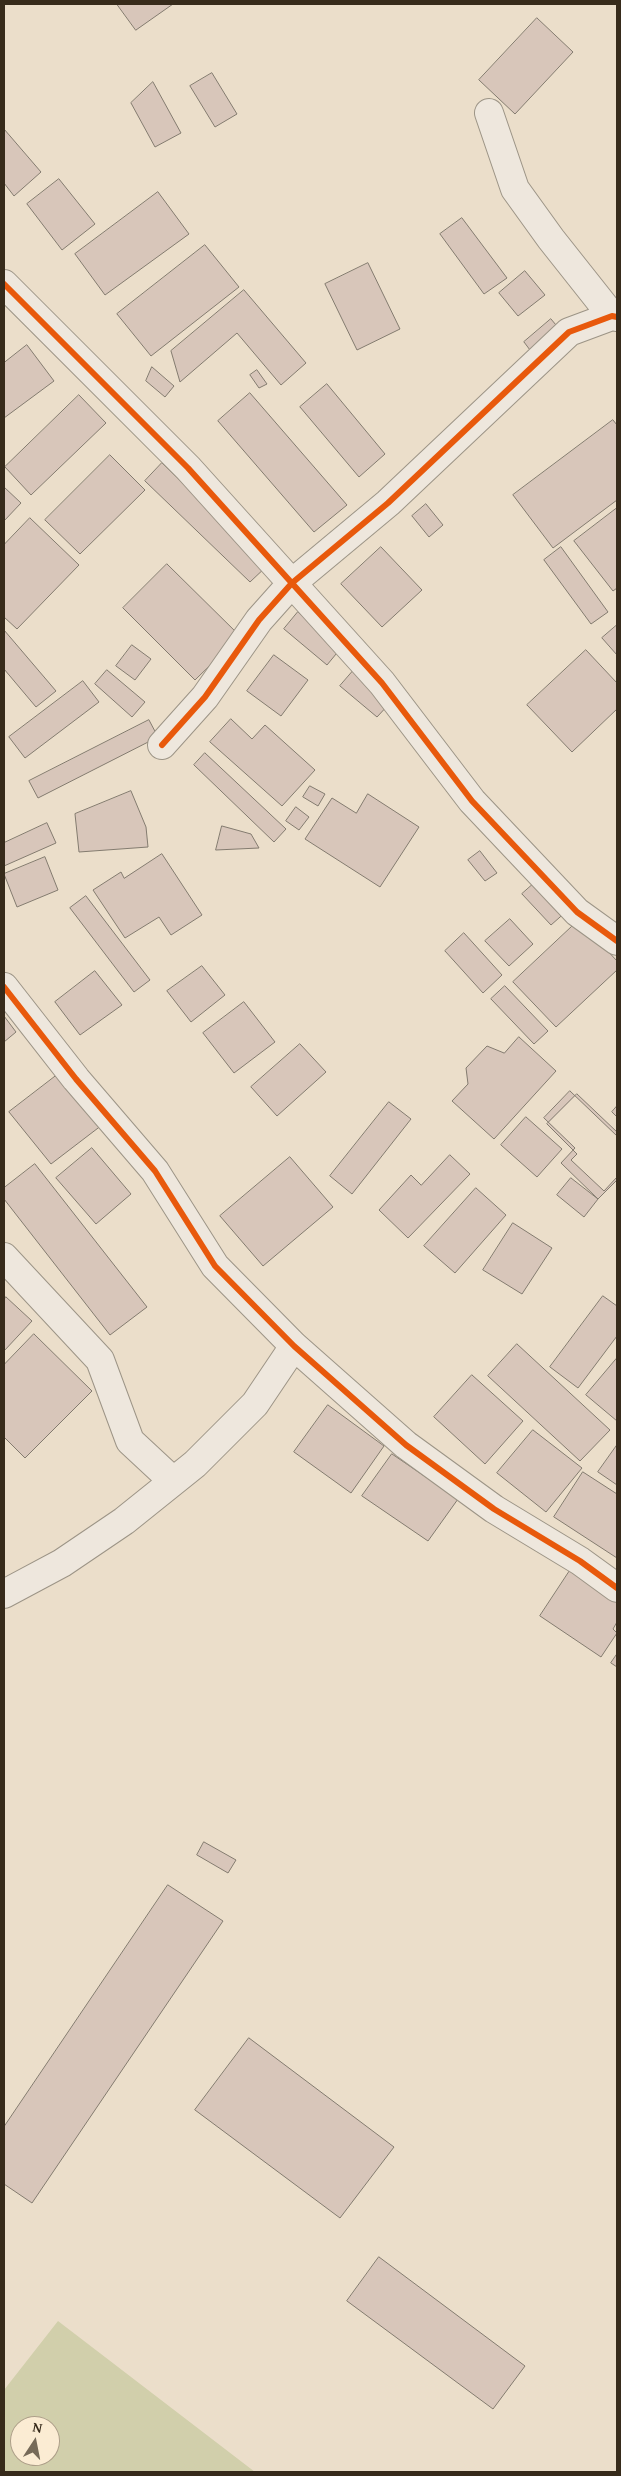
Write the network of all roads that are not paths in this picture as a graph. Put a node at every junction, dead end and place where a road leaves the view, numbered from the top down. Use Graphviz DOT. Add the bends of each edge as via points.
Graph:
graph roads {
  1 [pos="489,114"];
  2 [pos="4,284"];
  3 [pos="615,317"];
  4 [pos="292,583"];
  5 [pos="162,745"];
  6 [pos="617,941"];
  7 [pos="4,987"];
  8 [pos="4,1257"];
  9 [pos="294,1346"];
  10 [pos="173,1481"];
  11 [pos="617,1588"];
  12 [pos="4,1594"];
  1 -- 3 [label="street" via="515,189 551,240"];
  2 -- 4 [label="street" via="188,468"];
  3 -- 4 [label="street" via="569,332 388,503"];
  4 -- 5 [label="street" via="260,620 205,697"];
  4 -- 6 [label="street" via="382,682 472,801 577,912"];
  7 -- 9 [label="street" via="76,1079 155,1171 215,1266"];
  8 -- 10 [label="street" via="100,1360 130,1441"];
  9 -- 10 [label="street" via="255,1404 195,1464"];
  9 -- 11 [label="street" via="406,1445 494,1510 580,1561"];
  10 -- 12 [label="street" via="124,1521 62,1563"];
}
